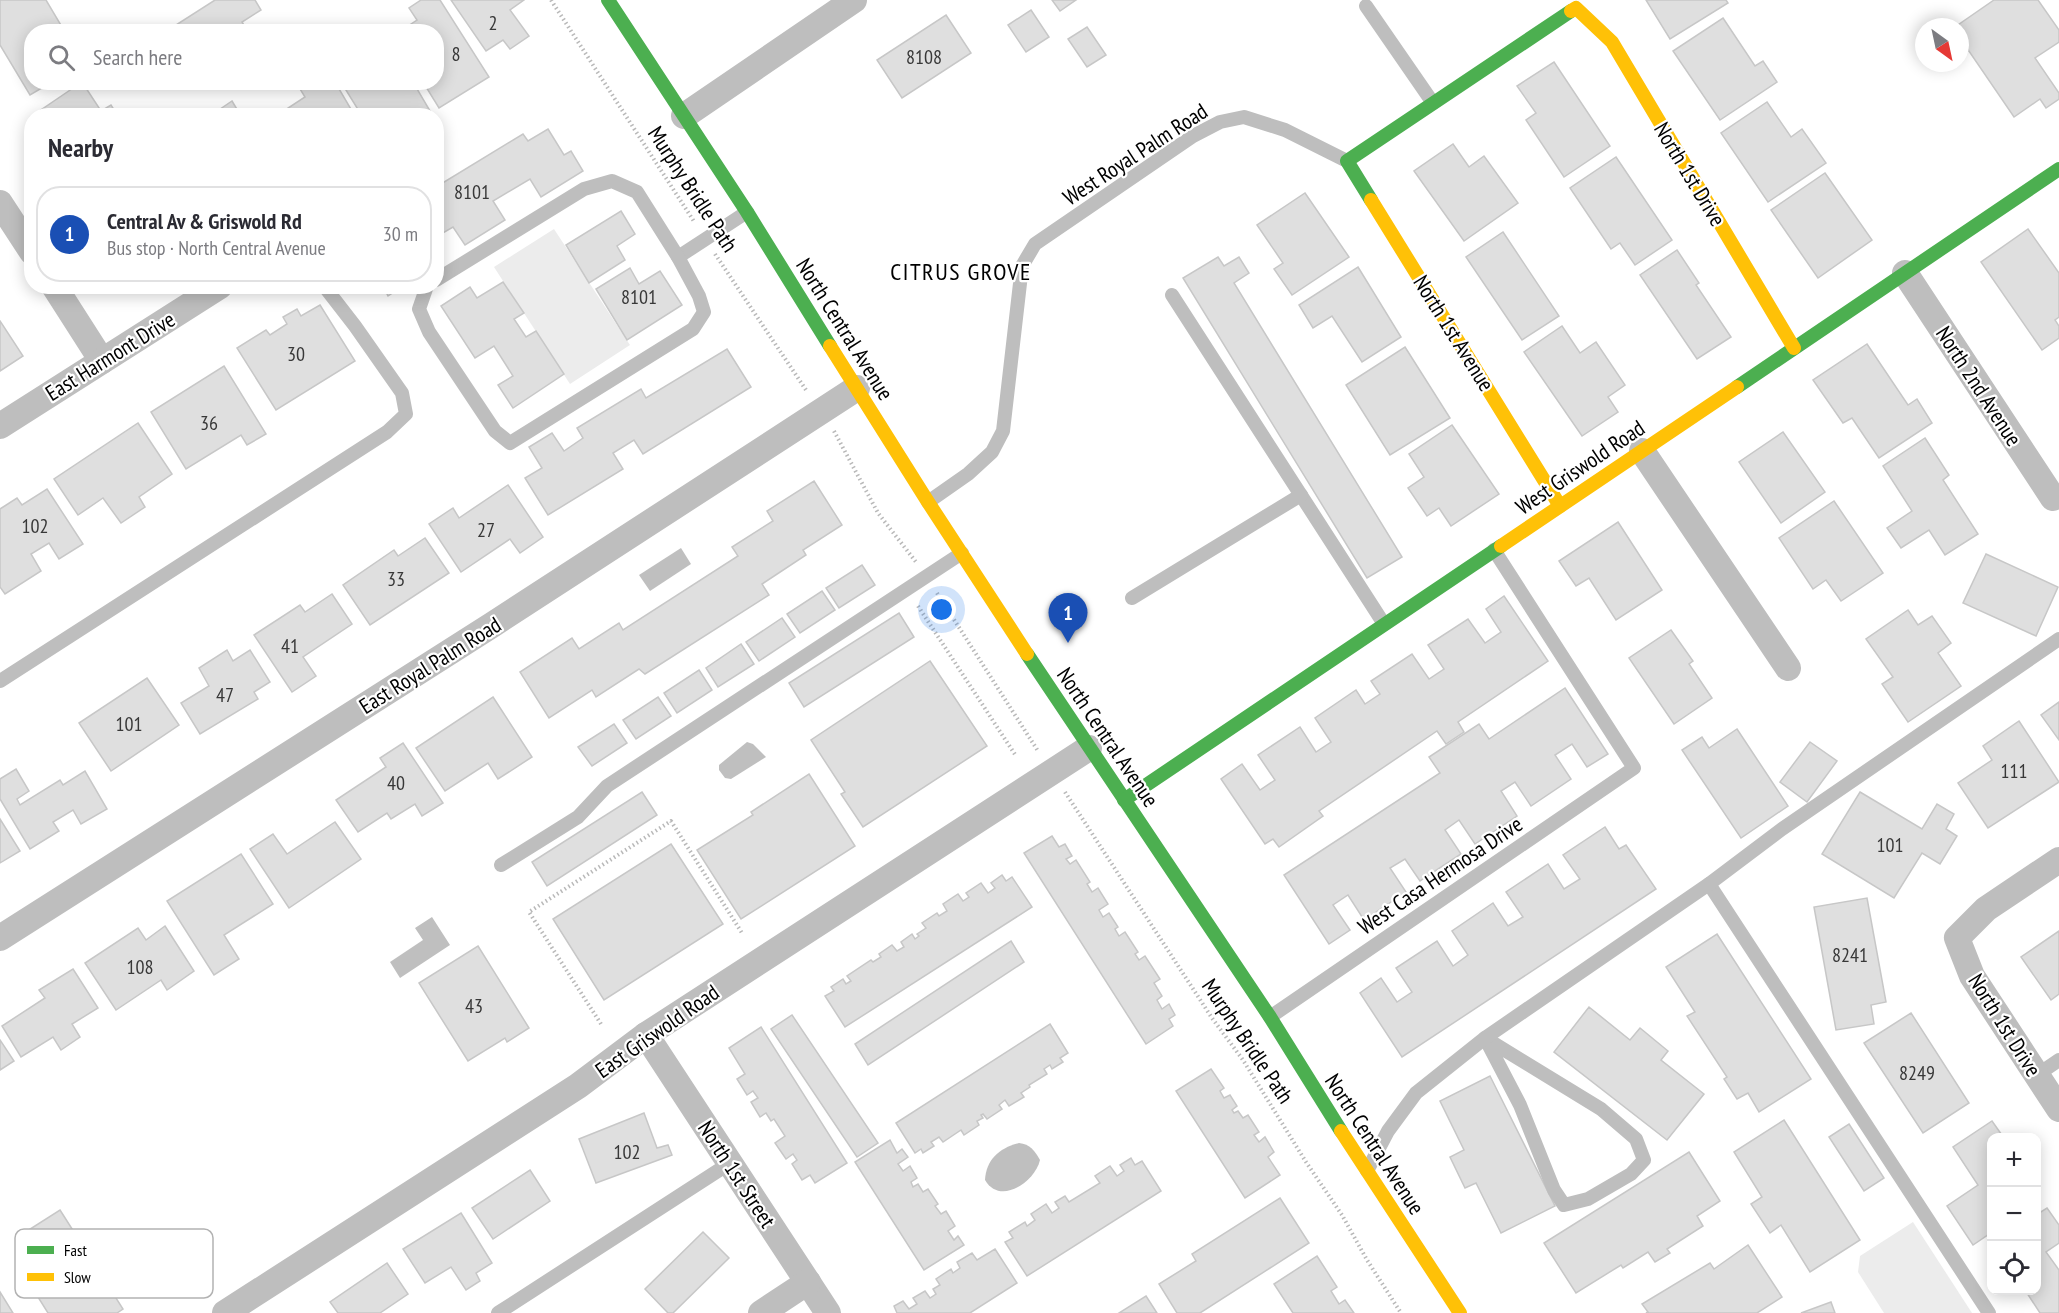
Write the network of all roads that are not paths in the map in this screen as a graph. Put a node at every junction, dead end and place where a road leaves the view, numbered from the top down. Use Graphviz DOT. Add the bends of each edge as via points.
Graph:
graph roads {
  1 [pos="608,0"];
  2 [pos="854,0"];
  3 [pos="1574,4"];
  4 [pos="1366,6"];
  5 [pos="1433,103"];
  6 [pos="684,116"];
  7 [pos="1347,161"];
  8 [pos="2059,169"];
  9 [pos="0,203"];
  10 [pos="747,212"];
  11 [pos="24,240"];
  12 [pos="678,257"];
  13 [pos="1905,273"];
  14 [pos="444,275"];
  15 [pos="59,294"];
  16 [pos="207,294"];
  17 [pos="330,294"];
  18 [pos="424,294"];
  19 [pos="1172,295"];
  20 [pos="1794,348"];
  21 [pos="102,361"];
  22 [pos="857,388"];
  23 [pos="0,426"];
  24 [pos="1642,451"];
  25 [pos="1301,495"];
  26 [pos="2053,498"];
  27 [pos="928,502"];
  28 [pos="1560,506"];
  29 [pos="1494,550"];
  30 [pos="962,553"];
  31 [pos="1132,598"];
  32 [pos="1384,624"];
  33 [pos="2059,639"];
  34 [pos="1788,668"];
  35 [pos="0,681"];
  36 [pos="1089,748"];
  37 [pos="1124,800"];
  38 [pos="2059,860"];
  39 [pos="501,865"];
  40 [pos="1709,884"];
  41 [pos="0,938"];
  42 [pos="1270,1017"];
  43 [pos="646,1035"];
  44 [pos="1485,1038"];
  45 [pos="2059,1060"];
  46 [pos="2037,1075"];
  47 [pos="2059,1110"];
  48 [pos="730,1163"];
  49 [pos="1366,1172"];
  50 [pos="808,1282"];
  51 [pos="225,1313"];
  52 [pos="498,1313"];
  53 [pos="761,1313"];
  54 [pos="828,1313"];
  55 [pos="1460,1313"];
  56 [pos="1989,1313"];
  1 -- 6 [label="street, North Central Avenue"];
  2 -- 6 [label="street"];
  3 -- 5 [label="street"];
  3 -- 20 [label="street, North 1st Drive" via="1612,42"];
  4 -- 5 [label="lane"];
  5 -- 7 [label="street"];
  6 -- 10 [label="street, North Central Avenue"];
  7 -- 27 [label="lane, West Royal Palm Road" via="1285,130 1244,117 1220,122 1193,136 1035,244 1023,266 1003,431 992,452"];
  7 -- 28 [label="street, North 1st Avenue"];
  8 -- 13 [label="street, West Griswold Road"];
  9 -- 11 [label="street"];
  10 -- 12 [label="lane"];
  10 -- 22 [label="street, North Central Avenue"];
  12 -- 14 [label="lane" via="637,192 612,181 584,189"];
  12 -- 18 [label="lane" via="704,312 693,329 510,443 495,431 429,332 419,309"];
  13 -- 20 [label="street, West Griswold Road"];
  13 -- 26 [label="street, North 2nd Avenue"];
  15 -- 21 [label="street"];
  16 -- 21 [label="street, East Harmont Drive"];
  17 -- 35 [label="lane" via="402,393 406,414 387,432"];
  19 -- 25 [label="lane"];
  20 -- 24 [label="street, West Griswold Road"];
  21 -- 23 [label="street, East Harmont Drive"];
  22 -- 27 [label="street, North Central Avenue"];
  22 -- 41 [label="street, East Royal Palm Road"];
  24 -- 28 [label="street, West Griswold Road"];
  24 -- 34 [label="street"];
  25 -- 31 [label="lane"];
  25 -- 32 [label="lane"];
  27 -- 30 [label="street, North Central Avenue"];
  28 -- 29 [label="street, West Griswold Road"];
  29 -- 32 [label="street, West Griswold Road"];
  29 -- 42 [label="lane, West Casa Hermosa Drive" via="1634,768"];
  30 -- 36 [label="street, North Central Avenue"];
  30 -- 39 [label="lane" via="607,786 578,817"];
  32 -- 37 [label="street, West Griswold Road"];
  33 -- 40 [label="lane" via="1782,829"];
  36 -- 37 [label="street, North Central Avenue"];
  36 -- 43 [label="street, East Griswold Road"];
  37 -- 42 [label="street, North Central Avenue"];
  38 -- 46 [label="street, North 1st Drive" via="1986,909 1958,938 1972,976"];
  40 -- 44 [label="lane"];
  40 -- 56 [label="lane"];
  42 -- 49 [label="street, North Central Avenue"];
  43 -- 48 [label="street, North 1st Street"];
  43 -- 51 [label="street, East Griswold Road" via="578,1086"];
  44 -- 44 [label="lane" via="1564,1205 1588,1199 1631,1174 1644,1160 1636,1139 1601,1109"];
  44 -- 49 [label="lane" via="1416,1093 1388,1131"];
  45 -- 46 [label="lane"];
  46 -- 47 [label="street, North 1st Drive"];
  48 -- 50 [label="street, North 1st Street"];
  48 -- 52 [label="lane"];
  49 -- 55 [label="street, North Central Avenue"];
  50 -- 53 [label="street"];
  50 -- 54 [label="street, North 1st Street"];
}
